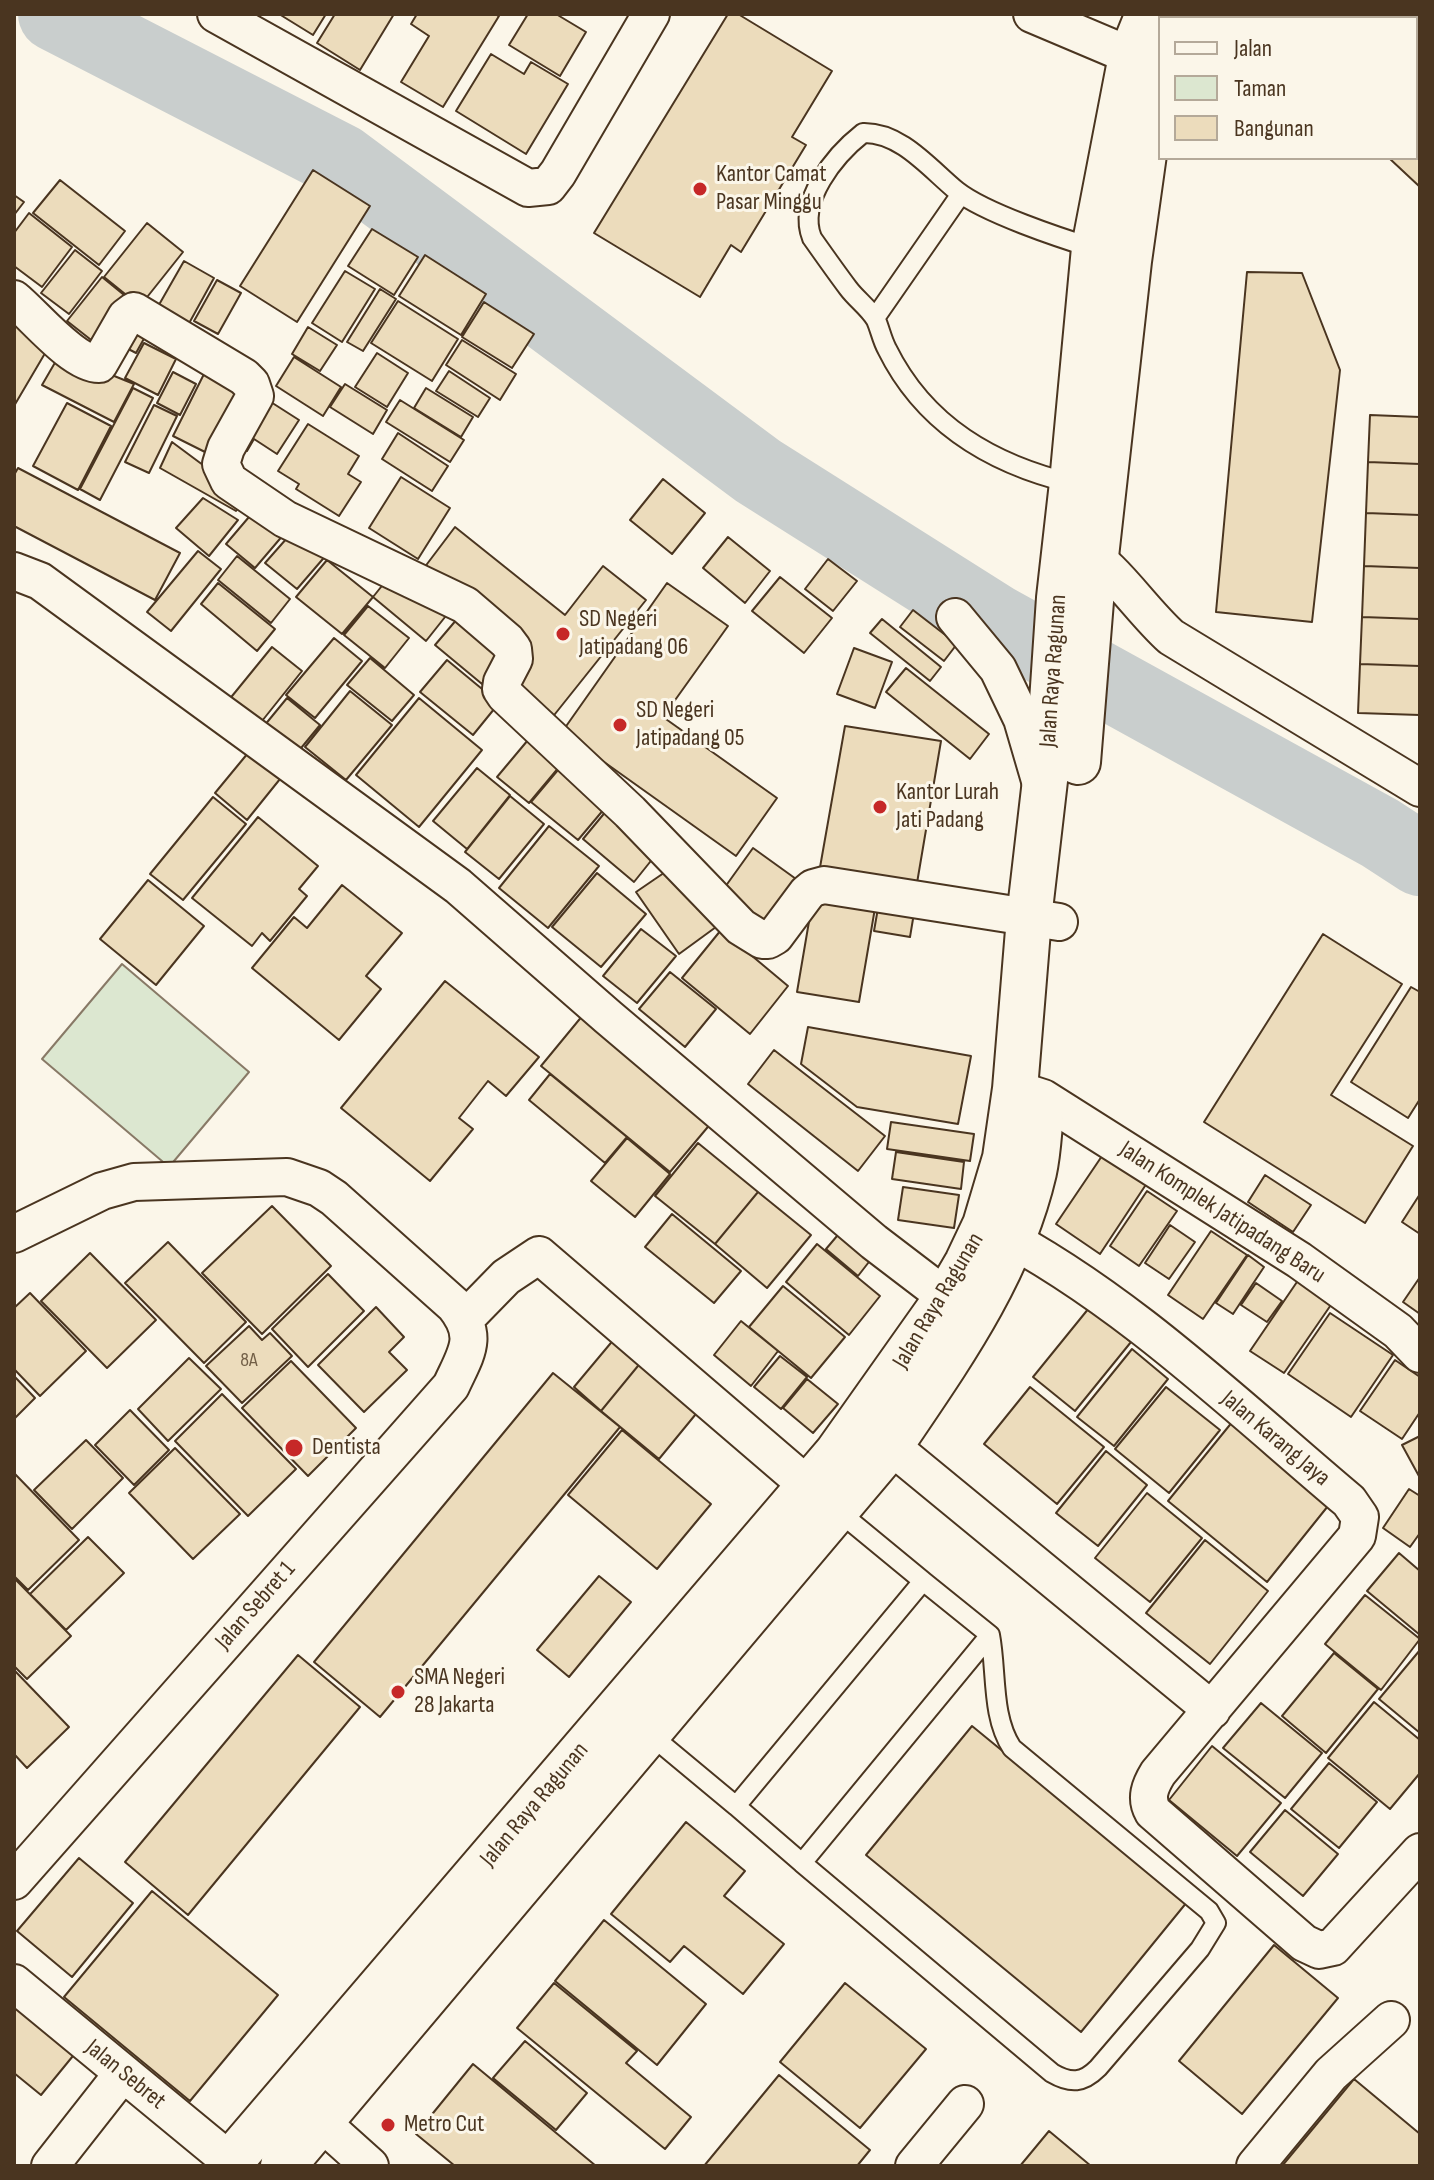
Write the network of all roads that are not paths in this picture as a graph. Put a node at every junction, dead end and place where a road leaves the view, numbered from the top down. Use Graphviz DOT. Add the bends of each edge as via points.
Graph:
graph roads {
  1 [pos="216,14"];
  2 [pos="651,14"];
  3 [pos="1032,14"];
  4 [pos="1148,14"];
  5 [pos="1150,69"];
  6 [pos="961,194"];
  7 [pos="1112,255"];
  8 [pos="14,299"];
  9 [pos="875,318"];
  10 [pos="1088,487"];
  11 [pos="1081,548"];
  12 [pos="14,571"];
  13 [pos="955,617"];
  14 [pos="1064,749"];
  15 [pos="1420,788"];
  16 [pos="1044,794"];
  17 [pos="1044,920"];
  18 [pos="1029,1094"];
  19 [pos="998,1232"];
  20 [pos="14,1234"];
  21 [pos="960,1309"];
  22 [pos="465,1319"];
  23 [pos="1420,1354"];
  24 [pos="876,1434"];
  25 [pos="823,1499"];
  26 [pos="923,1581"];
  27 [pos="990,1635"];
  28 [pos="1212,1710"];
  29 [pos="633,1720"];
  30 [pos="736,1806"];
  31 [pos="1420,1852"];
  32 [pos="802,1863"];
  33 [pos="14,1881"];
  34 [pos="14,1983"];
  35 [pos="1391,2020"];
  36 [pos="123,2073"];
  37 [pos="965,2104"];
  38 [pos="321,2122"];
  39 [pos="231,2165"];
  40 [pos="50,2166"];
  41 [pos="283,2166"];
  42 [pos="370,2166"];
  43 [pos="914,2166"];
  44 [pos="1255,2166"];
  1 -- 2 [label="street" via="523,186 542,188 558,173"];
  3 -- 5 [label="street"];
  4 -- 5 [label="main road, Jalan Raya Ragunan"];
  5 -- 7 [label="main road, Jalan Raya Ragunan"];
  6 -- 7 [label="lane"];
  6 -- 9 [label="lane"];
  6 -- 9 [label="lane" via="882,134 863,133 830,166 808,212 809,229 848,289"];
  7 -- 10 [label="main road, Jalan Raya Ragunan"];
  8 -- 17 [label="street" via="90,364 99,364 134,311 244,377 255,396 221,464 229,481 285,519 465,605 507,641 514,659 502,682 505,695 751,934 762,940 775,936 807,893 824,885"];
  9 -- 10 [label="lane" via="905,379 939,419 998,460"];
  10 -- 11 [label="main road, Jalan Raya Ragunan"];
  11 -- 14 [label="main road, Jalan Raya Ragunan"];
  11 -- 15 [label="street" via="1171,637"];
  12 -- 21 [label="street" via="40,581 458,886 874,1242"];
  13 -- 16 [label="street" via="998,669 1022,719"];
  14 -- 16 [label="main road, Jalan Raya Ragunan"];
  14 -- 17 [label="main road, Jalan Raya Ragunan"];
  16 -- 17 [label="main road, Jalan Raya Ragunan"];
  17 -- 18 [label="main road, Jalan Raya Ragunan"];
  18 -- 19 [label="main road, Jalan Raya Ragunan" via="1034,1172"];
  18 -- 23 [label="street, Jalan Komplek Jatipadang Baru" via="1299,1260 1398,1331"];
  19 -- 21 [label="main road, Jalan Raya Ragunan" via="994,1284"];
  19 -- 28 [label="street, Jalan Karang Jaya" via="1068,1273 1167,1346 1358,1512 1360,1523 1352,1542"];
  20 -- 22 [label="street" via="102,1191 134,1182 287,1177 334,1198"];
  21 -- 24 [label="main road, Jalan Raya Ragunan"];
  22 -- 25 [label="street" via="506,1277 539,1255"];
  22 -- 33 [label="street, Jalan Sebret 1" via="469,1346 451,1386"];
  24 -- 25 [label="main road, Jalan Raya Ragunan"];
  24 -- 28 [label="street"];
  25 -- 26 [label="lane"];
  25 -- 29 [label="main road, Jalan Raya Ragunan"];
  26 -- 27 [label="lane"];
  26 -- 30 [label="lane"];
  27 -- 32 [label="lane"];
  27 -- 32 [label="lane" via="999,1713 1012,1748 1209,1911 1216,1923 1200,1949 1098,2068 1070,2082 1052,2073"];
  28 -- 31 [label="street, Jalan Karang Jaya" via="1158,1773 1148,1802 1153,1812 1304,1943 1319,1950 1333,1947"];
  29 -- 30 [label="lane"];
  29 -- 38 [label="main road, Jalan Raya Ragunan"];
  29 -- 39 [label="main road, Jalan Raya Ragunan"];
  30 -- 32 [label="lane"];
  34 -- 36 [label="street, Jalan Sebret"];
  35 -- 44 [label="street" via="1331,2074"];
  36 -- 39 [label="street, Jalan Sebret"];
  36 -- 40 [label="street"];
  37 -- 43 [label="street"];
  38 -- 41 [label="main road, Jalan Raya Ragunan"];
  38 -- 42 [label="street"];
}
